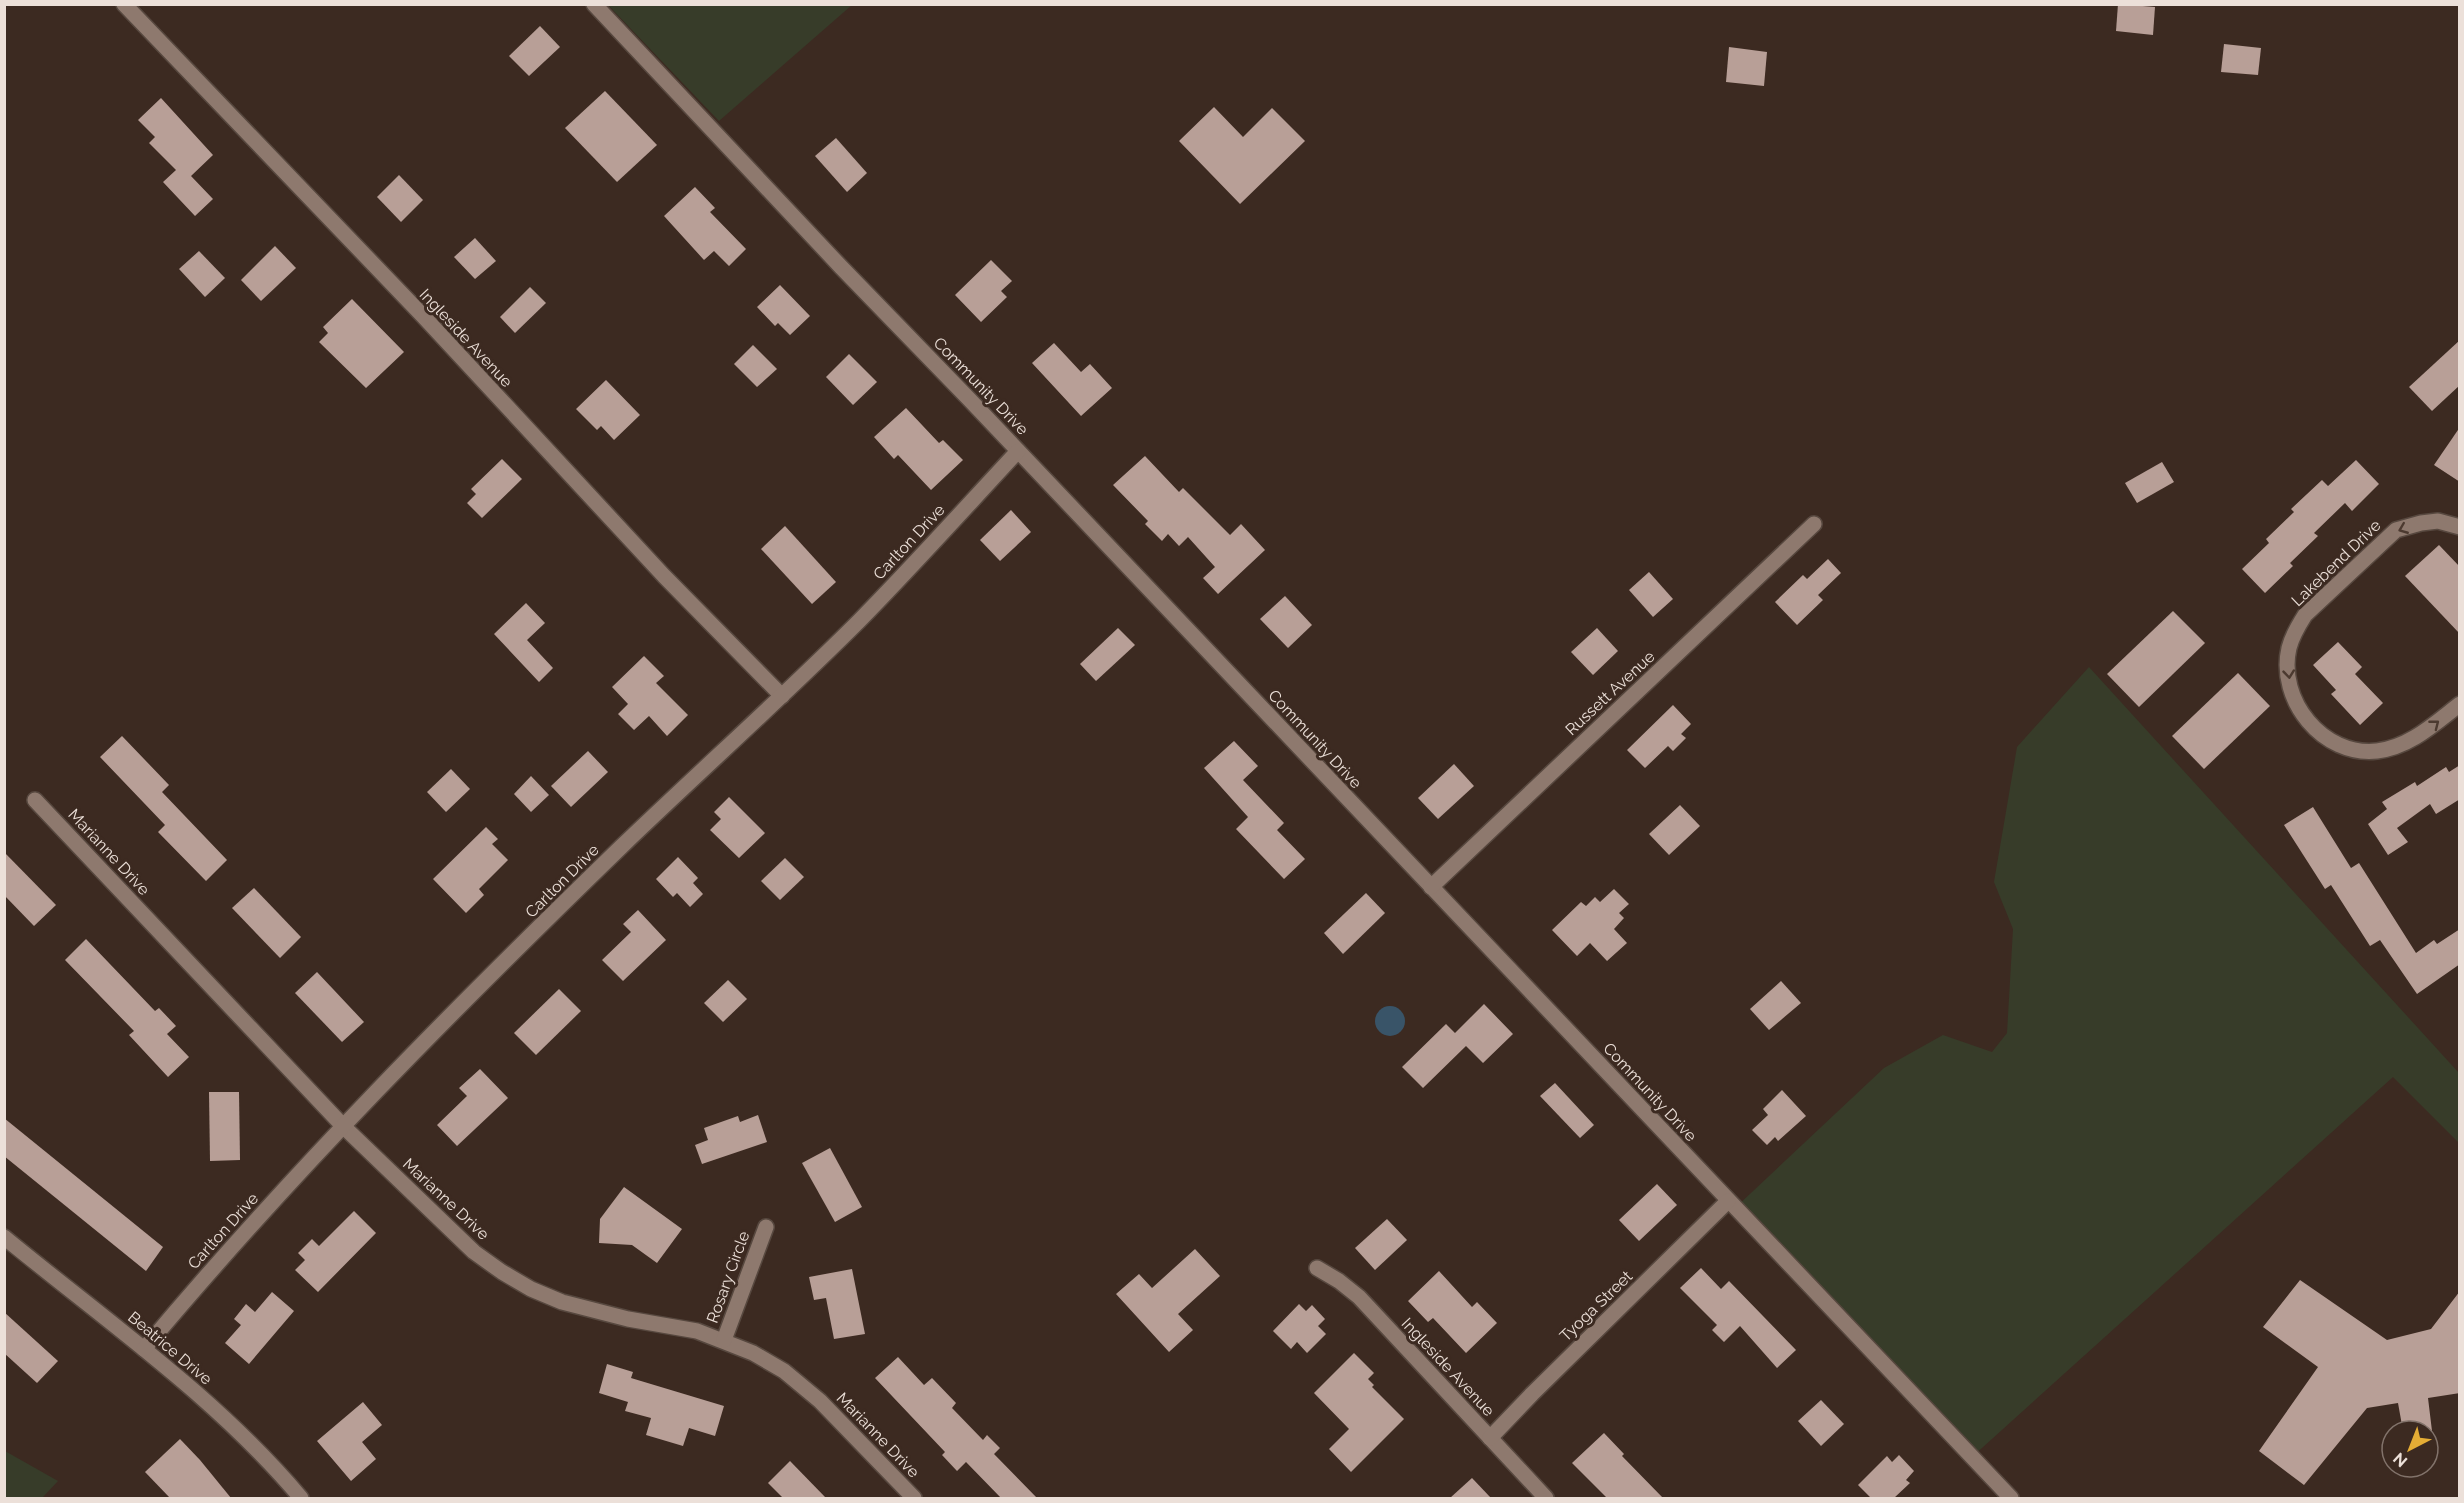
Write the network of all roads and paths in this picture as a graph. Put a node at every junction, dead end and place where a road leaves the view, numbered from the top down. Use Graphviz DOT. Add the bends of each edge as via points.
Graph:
graph roads {
  1 [pos="124,4"];
  2 [pos="594,4"];
  3 [pos="1018,451"];
  4 [pos="1814,524"];
  5 [pos="2460,526"];
  6 [pos="782,696"];
  7 [pos="2460,704"];
  8 [pos="35,800"];
  9 [pos="1431,888"];
  10 [pos="344,1127"];
  11 [pos="1728,1201"];
  12 [pos="766,1227"];
  13 [pos="4,1237"];
  14 [pos="1317,1268"];
  15 [pos="724,1340"];
  16 [pos="144,1349"];
  17 [pos="1490,1438"];
  18 [pos="301,1498"];
  19 [pos="914,1498"];
  20 [pos="1546,1498"];
  21 [pos="2011,1498"];
  1 -- 6 [label="street, Ingleside Avenue"];
  2 -- 3 [label="street, Community Drive"];
  3 -- 6 [label="street, Carlton Drive" via="860,620"];
  3 -- 9 [label="street, Community Drive"];
  4 -- 9 [label="street, Russett Avenue"];
  5 -- 7 [label="street, Lakebend Drive, one-way" via="2438,521 2396,530 2305,615 2289,646 2288,674 2300,710 2311,725 2335,743 2363,751 2394,748 2418,737"];
  6 -- 10 [label="street, Carlton Drive" via="622,846"];
  8 -- 10 [label="street, Marianne Drive"];
  9 -- 11 [label="street, Community Drive"];
  10 -- 15 [label="street, Marianne Drive" via="474,1252 531,1289 573,1305"];
  10 -- 16 [label="street, Carlton Drive"];
  11 -- 17 [label="street, Tyoga Street"];
  11 -- 21 [label="street, Community Drive"];
  12 -- 15 [label="street, Rosary Circle"];
  13 -- 16 [label="street, Beatrice Drive"];
  14 -- 17 [label="street, Ingleside Avenue" via="1359,1297"];
  15 -- 19 [label="street, Marianne Drive" via="784,1371"];
  16 -- 18 [label="street, Beatrice Drive" via="232,1425"];
  17 -- 20 [label="street, Ingleside Avenue"];
}
